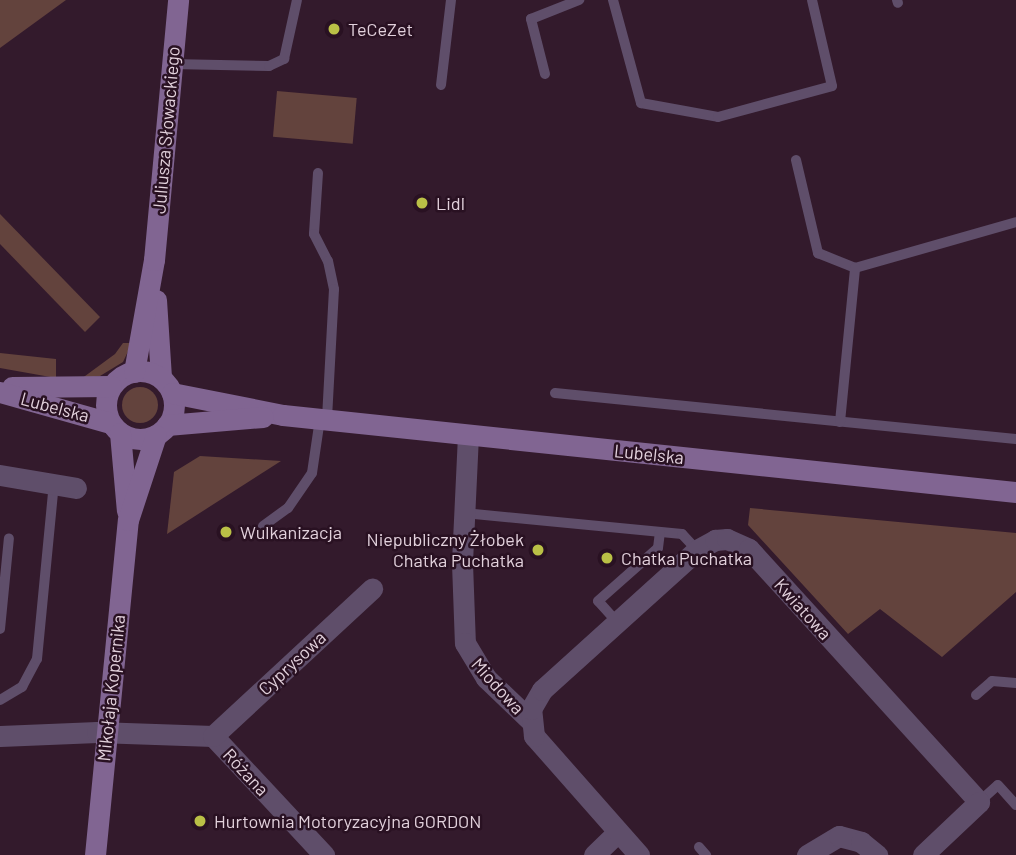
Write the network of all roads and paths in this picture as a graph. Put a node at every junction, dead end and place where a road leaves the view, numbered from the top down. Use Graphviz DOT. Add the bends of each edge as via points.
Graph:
graph roads {
  1 [pos="178,0"];
  2 [pos="297,0"];
  3 [pos="451,0"];
  4 [pos="579,0"];
  5 [pos="613,0"];
  6 [pos="813,0"];
  7 [pos="172,64"];
  8 [pos="545,74"];
  9 [pos="441,85"];
  10 [pos="796,160"];
  11 [pos="318,173"];
  12 [pos="1016,222"];
  13 [pos="155,260"];
  14 [pos="855,268"];
  15 [pos="134,372"];
  16 [pos="0,386"];
  17 [pos="111,386"];
  18 [pos="166,386"];
  19 [pos="0,392"];
  20 [pos="555,393"];
  21 [pos="283,415"];
  22 [pos="323,419"];
  23 [pos="840,422"];
  24 [pos="115,428"];
  25 [pos="161,430"];
  26 [pos="468,435"];
  27 [pos="1016,439"];
  28 [pos="0,475"];
  29 [pos="54,484"];
  30 [pos="76,488"];
  31 [pos="1016,492"];
  32 [pos="464,513"];
  33 [pos="128,520"];
  34 [pos="263,526"];
  35 [pos="660,532"];
  36 [pos="9,538"];
  37 [pos="697,550"];
  38 [pos="372,589"];
  39 [pos="617,622"];
  40 [pos="0,629"];
  41 [pos="1016,683"];
  42 [pos="976,695"];
  43 [pos="0,701"];
  44 [pos="530,720"];
  45 [pos="106,732"];
  46 [pos="0,736"];
  47 [pos="213,736"];
  48 [pos="979,803"];
  49 [pos="1016,805"];
  50 [pos="618,832"];
  51 [pos="94,855"];
  52 [pos="324,855"];
  53 [pos="594,855"];
  54 [pos="639,855"];
  55 [pos="807,855"];
  56 [pos="877,855"];
  57 [pos="923,855"];
  1 -- 7 [label="main road, Juliusza Słowackiego"];
  2 -- 7 [label="lane" via="284,59 269,66"];
  3 -- 9 [label="lane"];
  4 -- 8 [label="lane" via="531,19"];
  5 -- 6 [label="lane" via="641,103 718,117 832,86"];
  7 -- 13 [label="main road, Juliusza Słowackiego"];
  10 -- 14 [label="lane" via="818,253"];
  11 -- 22 [label="lane" via="314,234 328,261 334,289"];
  12 -- 14 [label="lane"];
  13 -- 15 [label="main road, Juliusza Słowackiego"];
  13 -- 18 [label="main road, Juliusza Słowackiego"];
  14 -- 23 [label="lane"];
  15 -- 17 [label="main road"];
  15 -- 18 [label="main road"];
  16 -- 17 [label="main road, Lubelska"];
  17 -- 24 [label="main road" via="106,404"];
  18 -- 21 [label="main road, Lubelska"];
  18 -- 25 [label="main road" via="174,404"];
  19 -- 24 [label="main road, Lubelska"];
  20 -- 23 [label="lane"];
  21 -- 22 [label="main road, Lubelska"];
  21 -- 25 [label="main road, Lubelska"];
  22 -- 26 [label="main road, Lubelska"];
  22 -- 34 [label="lane" via="312,472 288,508"];
  23 -- 27 [label="lane"];
  24 -- 25 [label="main road" via="137,439"];
  24 -- 33 [label="main road, Mikołaja Kopernika"];
  25 -- 33 [label="main road, Mikołaja Kopernika"];
  26 -- 31 [label="main road, Lubelska"];
  26 -- 32 [label="street, Miodowa"];
  28 -- 29 [label="street"];
  29 -- 30 [label="street"];
  29 -- 43 [label="lane" via="37,659 22,687"];
  32 -- 35 [label="lane"];
  32 -- 44 [label="street, Miodowa" via="465,643 486,678"];
  33 -- 45 [label="main road, Mikołaja Kopernika"];
  35 -- 37 [label="lane" via="682,534"];
  35 -- 39 [label="lane" via="658,548 598,601"];
  36 -- 40 [label="lane"];
  37 -- 39 [label="street, Kwiatowa"];
  37 -- 48 [label="street, Kwiatowa" via="727,539 749,549"];
  38 -- 47 [label="street, Cyprysowa"];
  39 -- 44 [label="street, Kwiatowa" via="541,690"];
  41 -- 42 [label="lane" via="992,681"];
  44 -- 50 [label="street, Miodowa" via="543,748"];
  45 -- 46 [label="street, Różana"];
  45 -- 47 [label="street, Różana"];
  45 -- 51 [label="main road, Mikołaja Kopernika"];
  47 -- 52 [label="street, Różana"];
  48 -- 49 [label="lane" via="998,785"];
  48 -- 57 [label="street"];
  50 -- 53 [label="street"];
  50 -- 54 [label="street, Miodowa"];
  55 -- 56 [label="street" via="839,836 861,842"];
}
